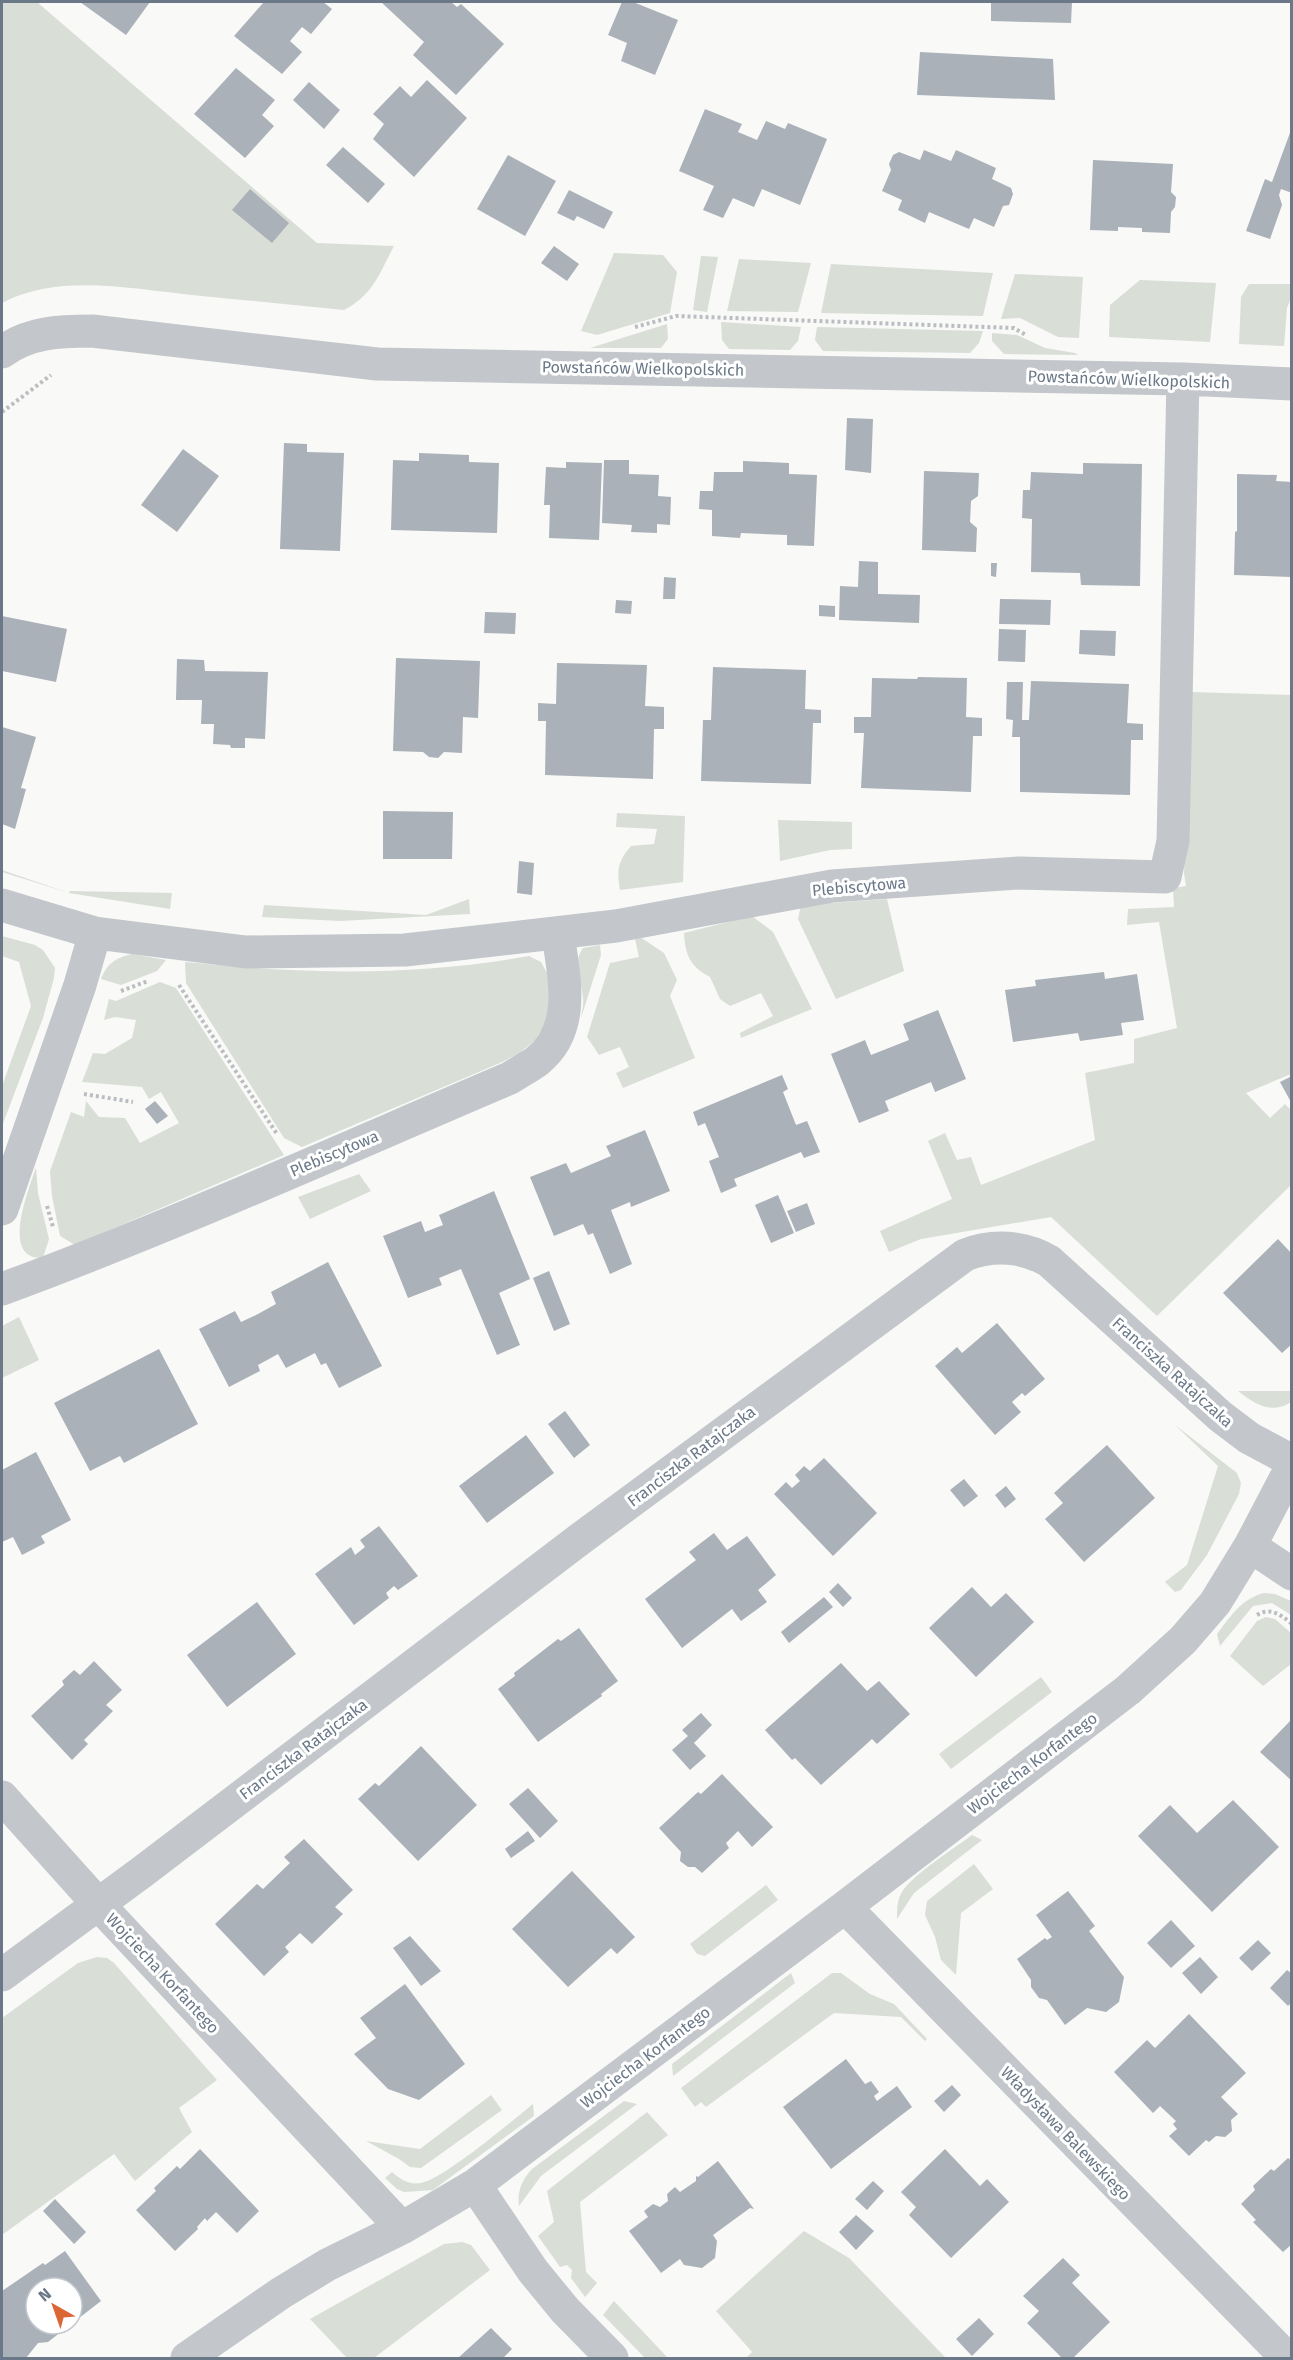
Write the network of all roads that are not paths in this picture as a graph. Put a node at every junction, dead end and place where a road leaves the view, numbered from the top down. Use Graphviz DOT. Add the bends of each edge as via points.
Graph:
graph roads {
  1 [pos="2,352"];
  2 [pos="1184,379"];
  3 [pos="1292,384"];
  4 [pos="2,904"];
  5 [pos="95,933"];
  6 [pos="558,934"];
  7 [pos="2,1209"];
  8 [pos="2,1289"];
  9 [pos="1292,1461"];
  10 [pos="1292,1466"];
  11 [pos="1250,1546"];
  12 [pos="1292,1575"];
  13 [pos="2,1797"];
  14 [pos="98,1904"];
  15 [pos="845,1907"];
  16 [pos="2,1975"];
  17 [pos="475,2185"];
  18 [pos="402,2228"];
  19 [pos="187,2358"];
  20 [pos="612,2358"];
  21 [pos="1287,2358"];
  1 -- 2 [label="street, Powstańców Wielkopolskich" via="29,337 58,331 92,331 377,364"];
  2 -- 3 [label="street, Powstańców Wielkopolskich"];
  2 -- 6 [label="street, Plebiscytowa" via="1173,841 1165,877 1019,873 832,886"];
  4 -- 5 [label="street, Plebiscytowa"];
  5 -- 6 [label="street, Plebiscytowa" via="246,952 405,950"];
  5 -- 7 [label="street"];
  6 -- 8 [label="street, Plebiscytowa" via="566,1006 556,1040 527,1068 298,1168"];
  9 -- 14 [label="street, Franciszka Ratajczaka" via="1249,1438 1220,1416 1049,1262 1021,1250 999,1247 971,1252 590,1532"];
  10 -- 11 [label="street, Wojciecha Korfantego"];
  11 -- 12 [label="street"];
  11 -- 15 [label="street, Wojciecha Korfantego" via="1200,1622 1137,1683"];
  13 -- 14 [label="street, Wojciecha Korfantego"];
  14 -- 16 [label="street, Franciszka Ratajczaka"];
  14 -- 18 [label="street, Wojciecha Korfantego"];
  15 -- 17 [label="street, Wojciecha Korfantego"];
  15 -- 21 [label="street, Władysława Balewskiego"];
  17 -- 18 [label="street, Wojciecha Korfantego"];
  17 -- 20 [label="street" via="532,2271"];
  18 -- 19 [label="street" via="327,2265"];
}
